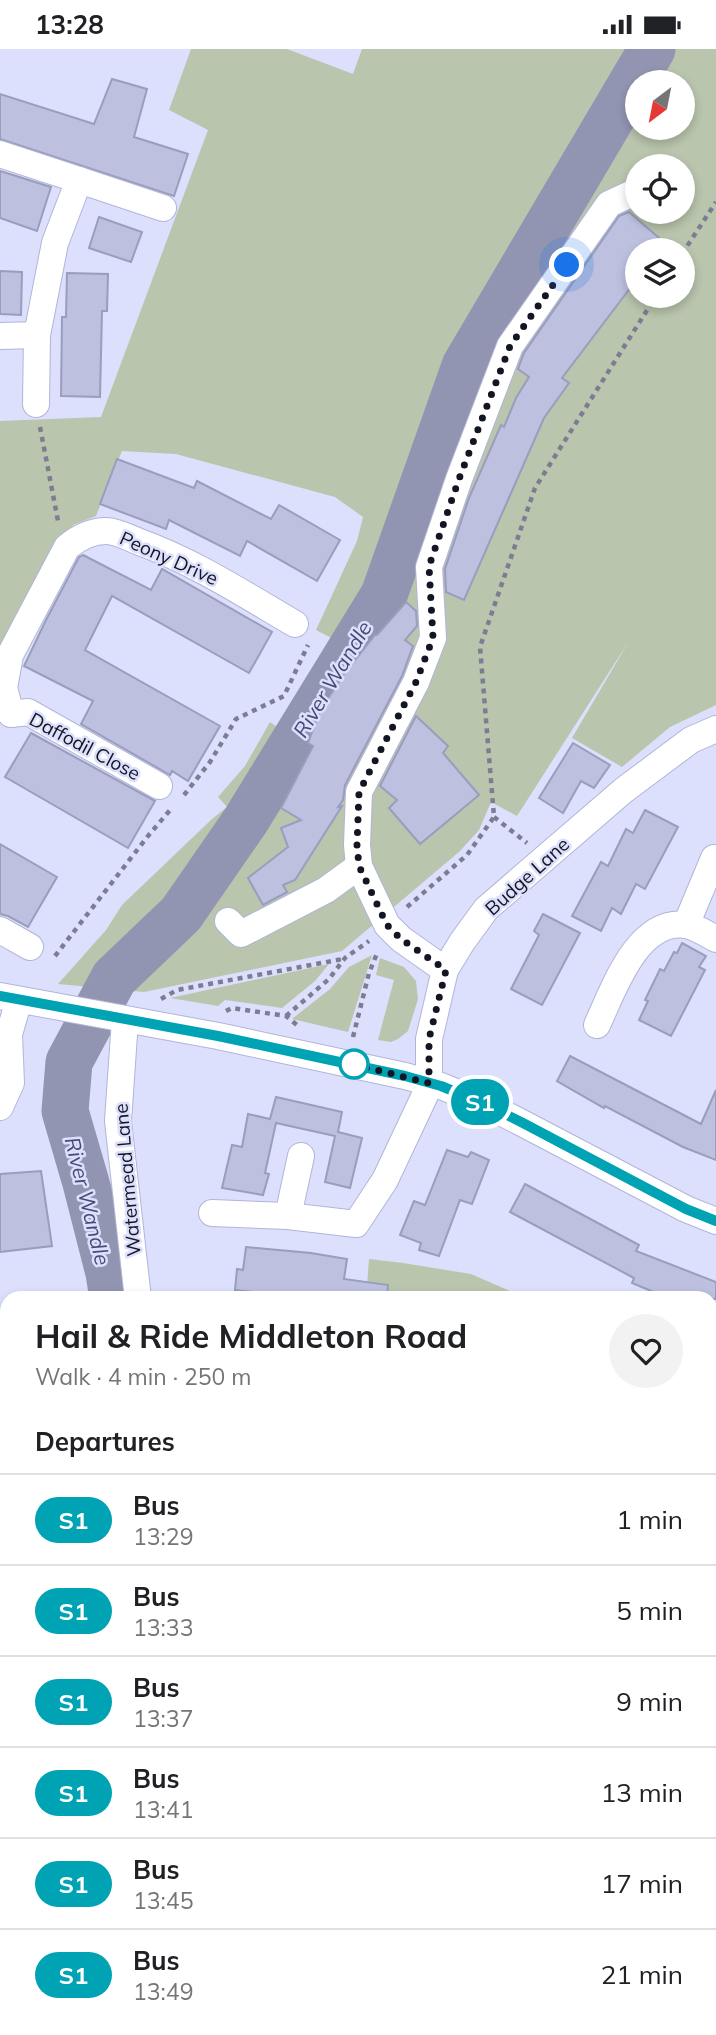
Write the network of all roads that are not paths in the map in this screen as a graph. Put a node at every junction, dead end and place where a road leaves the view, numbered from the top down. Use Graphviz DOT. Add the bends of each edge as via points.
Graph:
graph roads {
  1 [pos="0,154"];
  2 [pos="79,180"];
  3 [pos="625,197"];
  4 [pos="163,208"];
  5 [pos="37,335"];
  6 [pos="0,336"];
  7 [pos="36,404"];
  8 [pos="295,624"];
  9 [pos="5,719"];
  10 [pos="716,729"];
  11 [pos="159,786"];
  12 [pos="714,858"];
  13 [pos="359,866"];
  14 [pos="228,921"];
  15 [pos="686,925"];
  16 [pos="0,930"];
  17 [pos="716,939"];
  18 [pos="30,947"];
  19 [pos="446,970"];
  20 [pos="10,998"];
  21 [pos="125,1020"];
  22 [pos="597,1025"];
  23 [pos="429,1083"];
  24 [pos="0,1107"];
  25 [pos="301,1156"];
  26 [pos="212,1213"];
  27 [pos="288,1216"];
  28 [pos="716,1221"];
  29 [pos="137,1291"];
  1 -- 2 [label="street"];
  2 -- 4 [label="street"];
  2 -- 5 [label="street" via="55,243"];
  3 -- 13 [label="street" via="609,204 510,346 429,566 433,638 416,682 359,792"];
  5 -- 6 [label="street"];
  5 -- 7 [label="street"];
  8 -- 9 [label="street, Peony Drive" via="193,564 108,531 91,533 67,547 10,655"];
  9 -- 11 [label="street, Daffodil Close" via="28,712"];
  10 -- 19 [label="street, Budge Lane" via="691,740 624,790 486,909"];
  12 -- 15 [label="street"];
  13 -- 14 [label="street" via="326,890 241,934"];
  13 -- 19 [label="street" via="384,933"];
  15 -- 17 [label="street"];
  15 -- 22 [label="street" via="667,926 632,953"];
  16 -- 18 [label="street"];
  19 -- 23 [label="street, Budge Lane" via="429,1039"];
  20 -- 21 [label="street"];
  20 -- 24 [label="street" via="11,1083"];
  21 -- 23 [label="street" via="317,1056"];
  21 -- 29 [label="street, Watermead Lane" via="118,1121"];
  23 -- 27 [label="street" via="385,1180 356,1224"];
  23 -- 28 [label="street" via="485,1104"];
  25 -- 27 [label="street"];
  26 -- 27 [label="street"];
}
